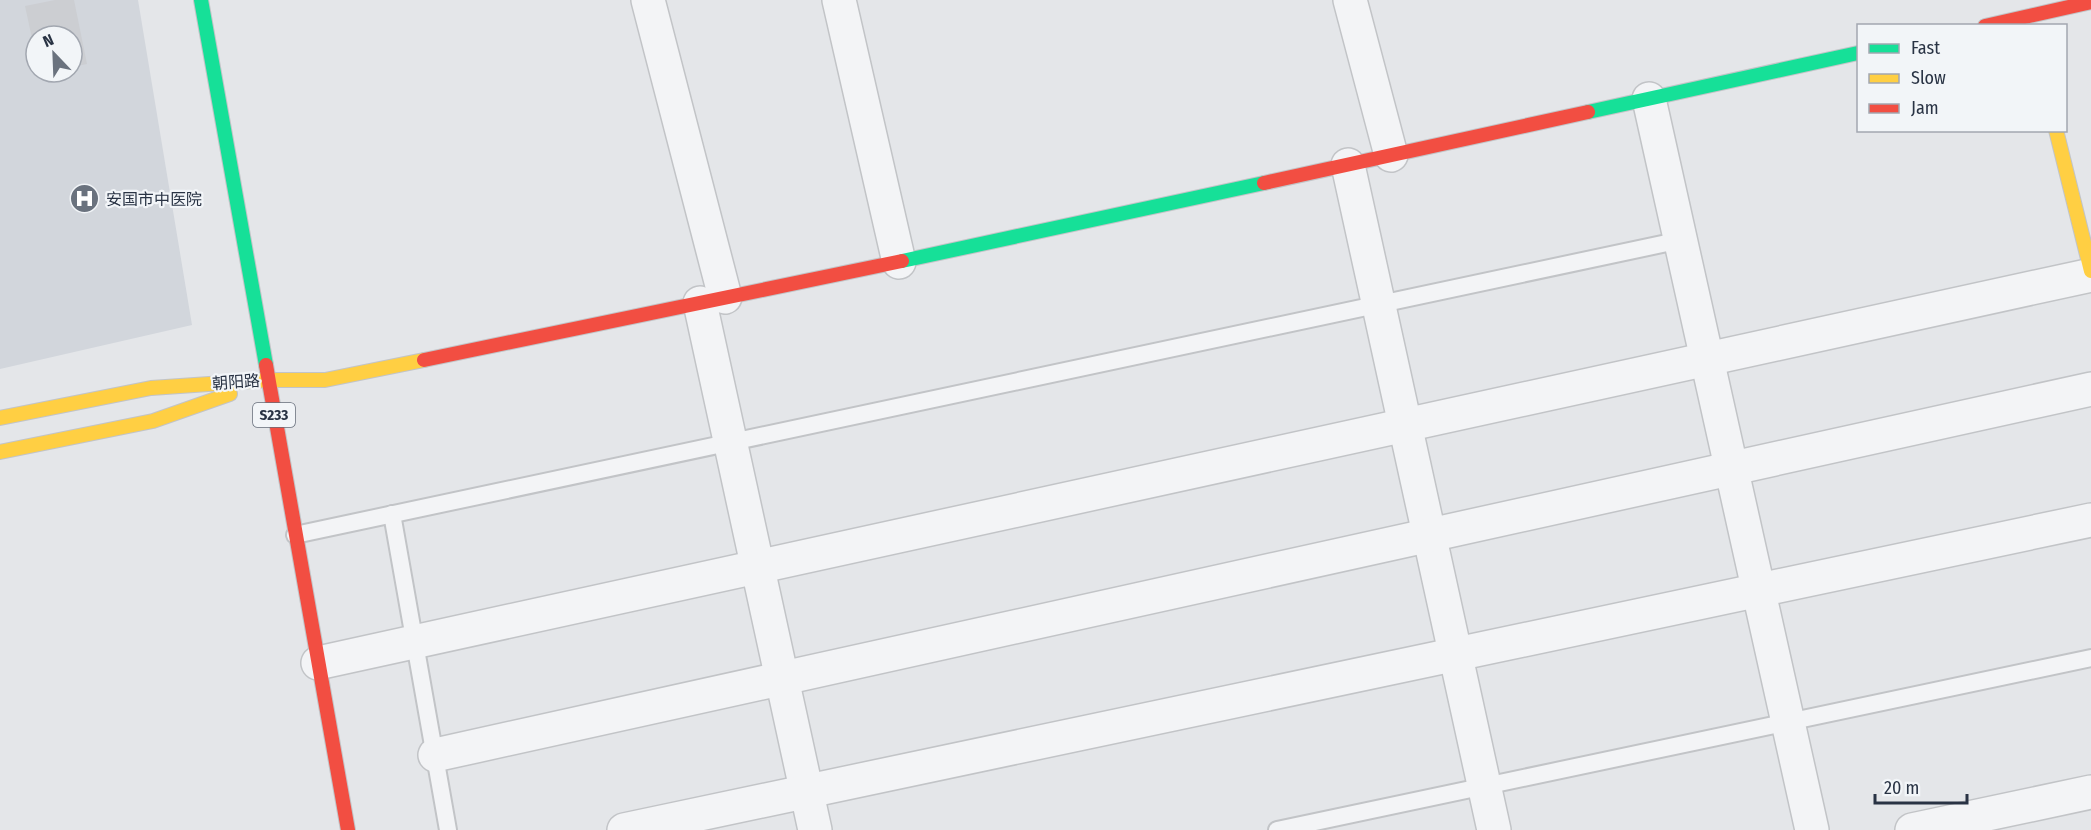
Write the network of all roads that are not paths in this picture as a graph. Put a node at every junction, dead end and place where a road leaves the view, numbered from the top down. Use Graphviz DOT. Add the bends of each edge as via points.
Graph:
graph roads {
  1 [pos="201,0"];
  2 [pos="648,0"];
  3 [pos="839,0"];
  4 [pos="1350,0"];
  5 [pos="2025,0"];
  6 [pos="2091,2"];
  7 [pos="2030,21"];
  8 [pos="2003,24"];
  9 [pos="1857,53"];
  10 [pos="1649,99"];
  11 [pos="2056,132"];
  12 [pos="1391,155"];
  13 [pos="1348,165"];
  14 [pos="1681,240"];
  15 [pos="899,262"];
  16 [pos="2091,273"];
  17 [pos="713,300"];
  18 [pos="1378,305"];
  19 [pos="1707,359"];
  20 [pos="268,380"];
  21 [pos="2091,389"];
  22 [pos="0,418"];
  23 [pos="1405,425"];
  24 [pos="731,442"];
  25 [pos="0,452"];
  26 [pos="1732,469"];
  27 [pos="392,514"];
  28 [pos="2091,520"];
  29 [pos="295,535"];
  30 [pos="1429,536"];
  31 [pos="758,567"];
  32 [pos="1759,590"];
  33 [pos="415,642"];
  34 [pos="1455,655"];
  35 [pos="2091,658"];
  36 [pos="318,663"];
  37 [pos="783,679"];
  38 [pos="1788,722"];
  39 [pos="435,756"];
  40 [pos="1484,786"];
  41 [pos="807,791"];
  42 [pos="2091,792"];
  43 [pos="348,830"];
  44 [pos="448,830"];
  45 [pos="624,830"];
  46 [pos="815,830"];
  47 [pos="1277,830"];
  48 [pos="1494,830"];
  49 [pos="1812,830"];
  50 [pos="1912,830"];
  1 -- 20 [label="street, S233"];
  2 -- 17 [label="street"];
  3 -- 15 [label="street"];
  4 -- 12 [label="street"];
  5 -- 7 [label="street"];
  6 -- 7 [label="street"];
  7 -- 8 [label="street"];
  9 -- 10 [label="street"];
  10 -- 12 [label="street"];
  10 -- 14 [label="street"];
  11 -- 16 [label="street"];
  12 -- 13 [label="street"];
  13 -- 15 [label="street"];
  13 -- 18 [label="street"];
  14 -- 18 [label="lane"];
  14 -- 19 [label="street"];
  15 -- 17 [label="street"];
  16 -- 19 [label="street"];
  17 -- 20 [label="street" via="325,380"];
  17 -- 24 [label="street"];
  18 -- 23 [label="street"];
  18 -- 24 [label="lane"];
  19 -- 23 [label="street"];
  19 -- 26 [label="street"];
  20 -- 22 [label="street, 朝阳路" via="151,388"];
  20 -- 25 [label="street, 朝阳路" via="153,421"];
  20 -- 29 [label="street, S233"];
  21 -- 26 [label="street"];
  23 -- 30 [label="street"];
  23 -- 31 [label="street"];
  24 -- 27 [label="lane"];
  24 -- 31 [label="street"];
  26 -- 30 [label="street"];
  26 -- 32 [label="street"];
  27 -- 29 [label="lane"];
  27 -- 33 [label="lane"];
  28 -- 32 [label="street"];
  29 -- 36 [label="street, S233"];
  30 -- 34 [label="street"];
  30 -- 37 [label="street"];
  31 -- 33 [label="street"];
  31 -- 37 [label="street"];
  32 -- 34 [label="street"];
  32 -- 38 [label="street"];
  33 -- 36 [label="street"];
  33 -- 39 [label="lane"];
  34 -- 40 [label="street"];
  34 -- 41 [label="street"];
  35 -- 38 [label="lane"];
  36 -- 43 [label="street, S233"];
  37 -- 39 [label="street"];
  37 -- 41 [label="street"];
  38 -- 40 [label="lane"];
  38 -- 49 [label="street"];
  39 -- 44 [label="lane"];
  40 -- 47 [label="lane"];
  40 -- 48 [label="street"];
  41 -- 45 [label="street"];
  41 -- 46 [label="street"];
  42 -- 50 [label="street"];
}
